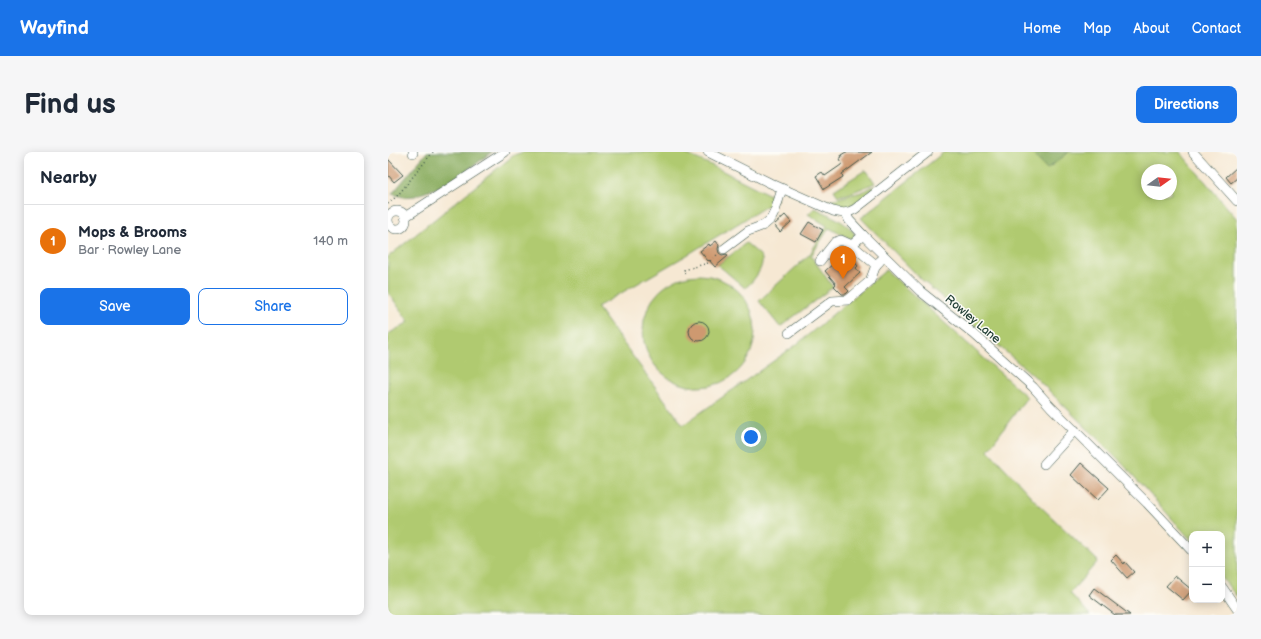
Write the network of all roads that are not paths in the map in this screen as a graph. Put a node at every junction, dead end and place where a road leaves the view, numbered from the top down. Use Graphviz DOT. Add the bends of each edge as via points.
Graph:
graph roads {
  1 [pos="505,152"];
  2 [pos="708,152"];
  3 [pos="928,152"];
  4 [pos="1193,152"];
  5 [pos="782,189"];
  6 [pos="1237,201"];
  7 [pos="390,207"];
  8 [pos="846,213"];
  9 [pos="406,216"];
  10 [pos="390,228"];
  11 [pos="862,236"];
  12 [pos="852,245"];
  13 [pos="724,249"];
  14 [pos="884,258"];
  15 [pos="820,261"];
  16 [pos="876,265"];
  17 [pos="789,333"];
  18 [pos="1075,430"];
  19 [pos="1044,464"];
  20 [pos="1189,548"];
  21 [pos="1225,591"];
  22 [pos="1237,609"];
  1 -- 9 [label="street"];
  2 -- 5 [label="street"];
  3 -- 8 [label="street" via="855,209"];
  4 -- 6 [label="street"];
  5 -- 8 [label="street" via="833,211"];
  5 -- 13 [label="street" via="772,219 748,231"];
  7 -- 9 [label="street"];
  7 -- 10 [label="street"];
  8 -- 11 [label="street, Rowley Lane"];
  9 -- 10 [label="street" via="406,222 402,227"];
  11 -- 12 [label="street"];
  11 -- 14 [label="street, Rowley Lane"];
  12 -- 15 [label="street" via="841,240 835,242"];
  12 -- 16 [label="street"];
  14 -- 16 [label="street"];
  14 -- 18 [label="street, Rowley Lane" via="1033,387"];
  16 -- 17 [label="street" via="870,281 848,300 832,301"];
  18 -- 19 [label="street"];
  18 -- 20 [label="street, Rowley Lane"];
  21 -- 22 [label="street"];
}
